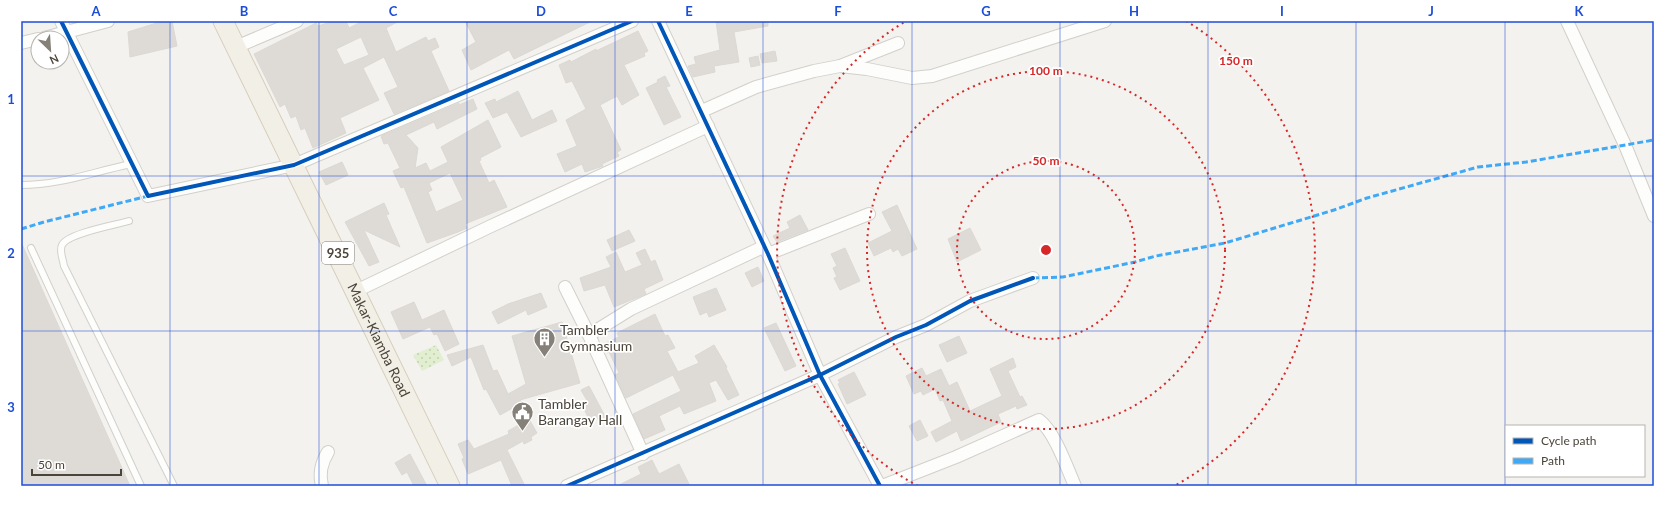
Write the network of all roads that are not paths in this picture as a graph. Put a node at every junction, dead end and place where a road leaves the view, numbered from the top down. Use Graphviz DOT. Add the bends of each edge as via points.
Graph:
graph roads {
  1 [pos="108,21"];
  2 [pos="224,21"];
  3 [pos="297,21"];
  4 [pos="632,21"];
  5 [pos="658,21"];
  6 [pos="1105,21"];
  7 [pos="1567,21"];
  8 [pos="70,32"];
  9 [pos="70,41"];
  10 [pos="898,43"];
  11 [pos="236,48"];
  12 [pos="840,66"];
  13 [pos="702,111"];
  14 [pos="708,126"];
  15 [pos="131,164"];
  16 [pos="294,164"];
  17 [pos="21,185"];
  18 [pos="869,214"];
  19 [pos="1654,216"];
  20 [pos="129,221"];
  21 [pos="31,248"];
  22 [pos="766,250"];
  23 [pos="1033,278"];
  24 [pos="566,287"];
  25 [pos="356,291"];
  26 [pos="589,335"];
  27 [pos="820,375"];
  28 [pos="328,452"];
  29 [pos="643,454"];
  30 [pos="142,486"];
  31 [pos="174,486"];
  32 [pos="322,486"];
  33 [pos="450,486"];
  34 [pos="567,486"];
  35 [pos="881,486"];
  36 [pos="1075,486"];
  1 -- 8 [label="street"];
  2 -- 11 [label="main road, Makar-Kiamba Road / 935"];
  3 -- 11 [label="street"];
  4 -- 16 [label="street"];
  5 -- 13 [label="street"];
  6 -- 12 [label="street" via="932,76 912,78"];
  7 -- 19 [label="street" via="1625,145"];
  9 -- 15 [label="street"];
  10 -- 12 [label="street"];
  11 -- 16 [label="main road, Makar-Kiamba Road / 935"];
  12 -- 13 [label="street" via="770,82"];
  13 -- 14 [label="street"];
  14 -- 22 [label="street"];
  14 -- 25 [label="street"];
  15 -- 16 [label="street" via="148,196"];
  15 -- 17 [label="lane" via="44,185"];
  16 -- 25 [label="main road, Makar-Kiamba Road / 935"];
  18 -- 22 [label="street"];
  20 -- 31 [label="lane" via="66,240 61,255 64,266"];
  21 -- 30 [label="lane"];
  22 -- 26 [label="street" via="631,309"];
  22 -- 27 [label="street"];
  23 -- 27 [label="street" via="970,300 926,325"];
  24 -- 26 [label="street"];
  25 -- 33 [label="main road, Makar-Kiamba Road / 935"];
  26 -- 29 [label="street"];
  27 -- 29 [label="street"];
  27 -- 35 [label="street"];
  28 -- 32 [label="street" via="321,469"];
  29 -- 34 [label="street"];
  35 -- 36 [label="street" via="956,457 1039,420 1046,427 1060,452"];
}
